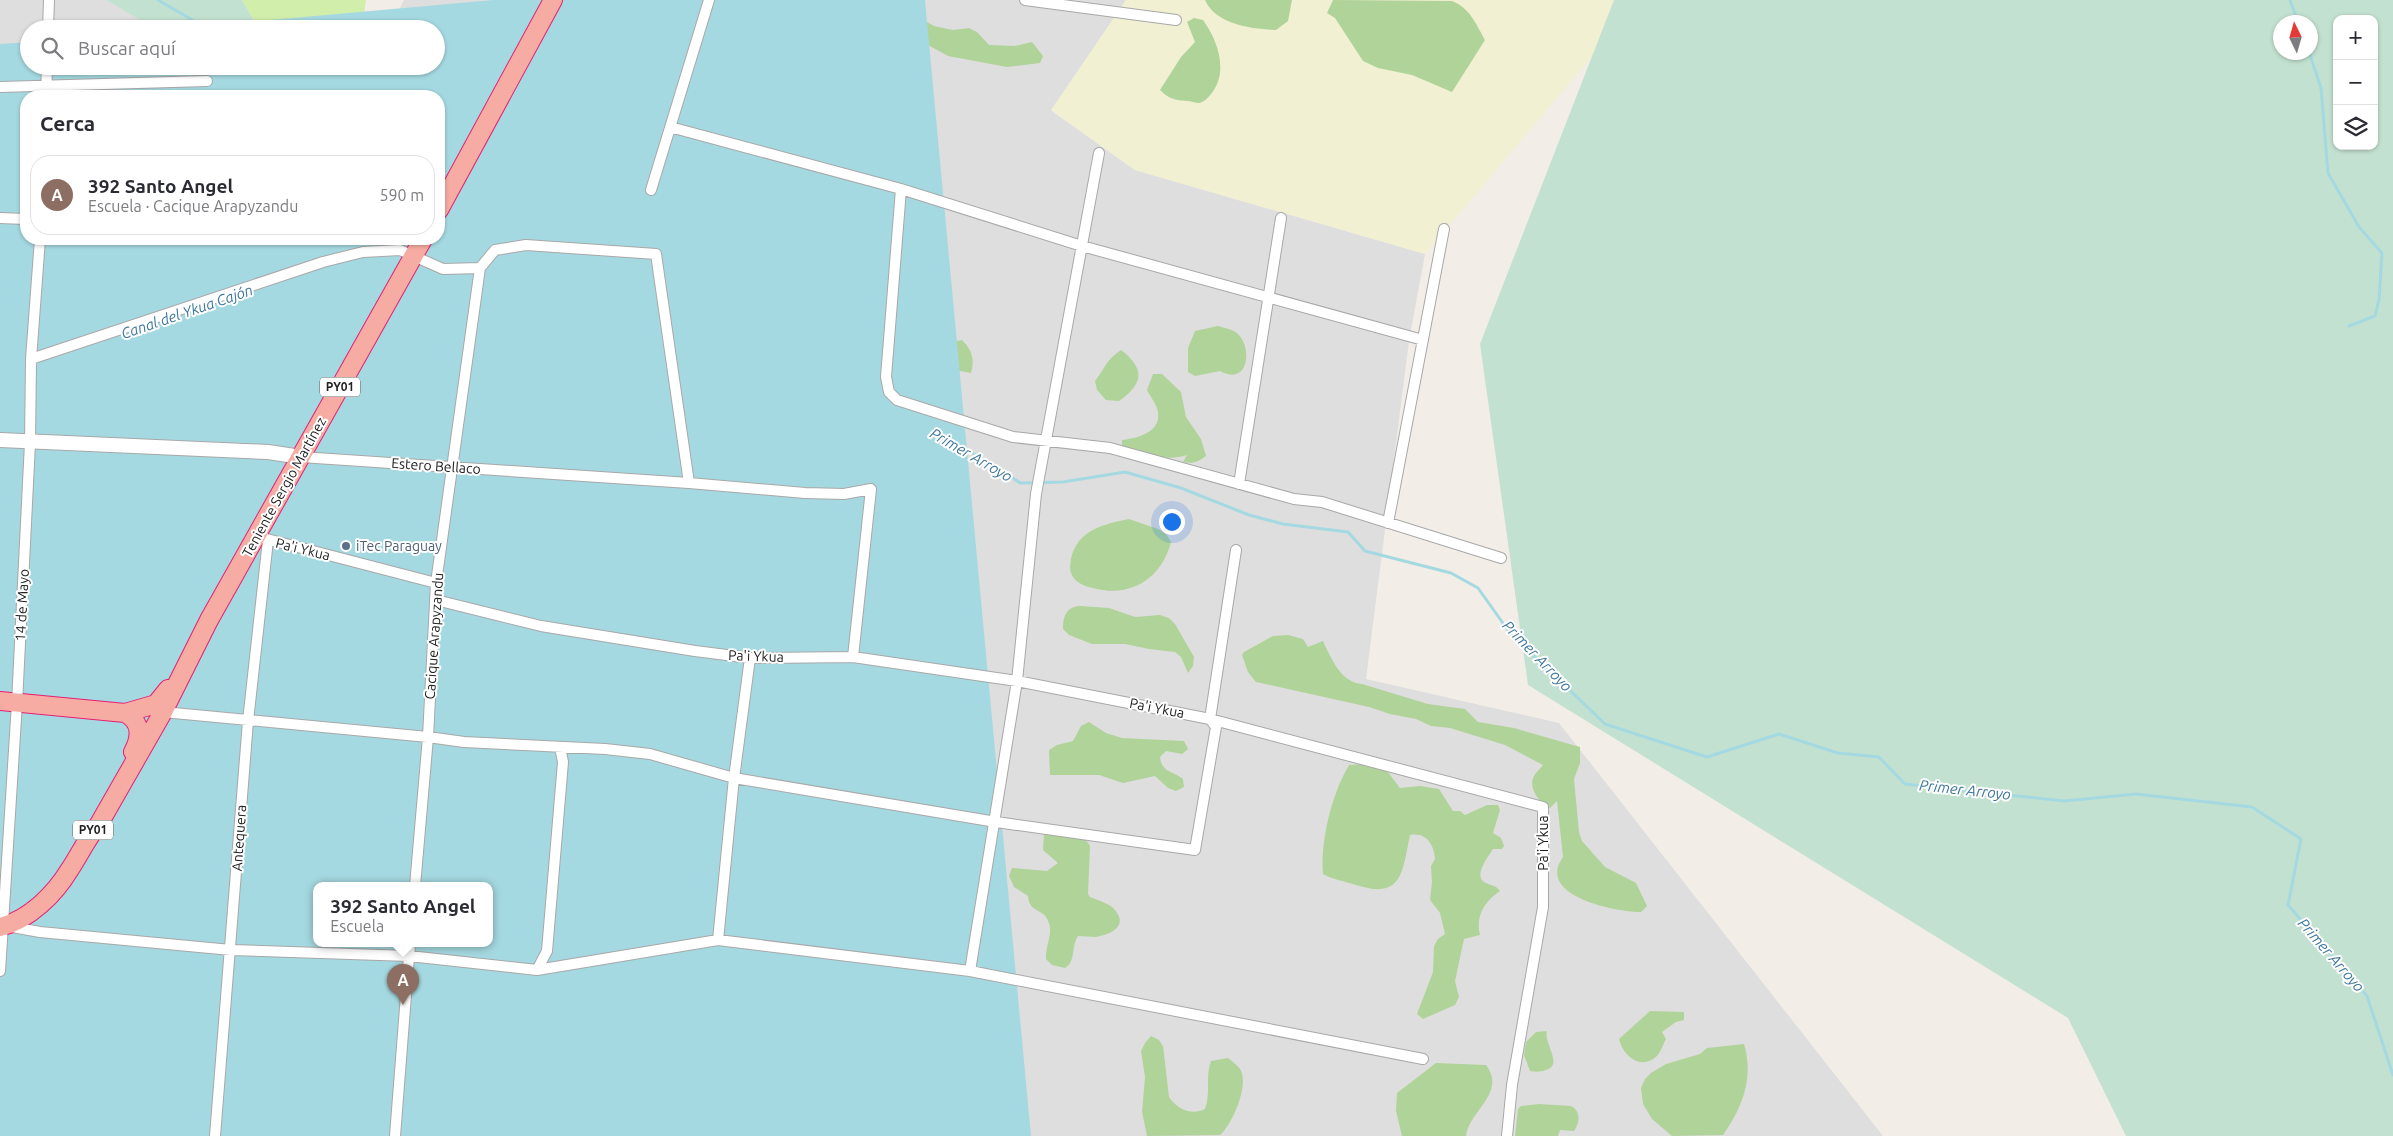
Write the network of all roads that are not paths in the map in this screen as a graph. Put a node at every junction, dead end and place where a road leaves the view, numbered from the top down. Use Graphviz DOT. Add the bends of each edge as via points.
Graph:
graph roads {
  1 [pos="49,0"];
  2 [pos="553,0"];
  3 [pos="709,0"];
  4 [pos="1025,0"];
  5 [pos="1060,3"];
  6 [pos="48,20"];
  7 [pos="1176,20"];
  8 [pos="47,75"];
  9 [pos="207,81"];
  10 [pos="0,87"];
  11 [pos="28,90"];
  12 [pos="47,90"];
  13 [pos="76,90"];
  14 [pos="670,127"];
  15 [pos="1099,153"];
  16 [pos="900,189"];
  17 [pos="651,190"];
  18 [pos="445,199"];
  19 [pos="0,218"];
  20 [pos="1281,218"];
  21 [pos="20,219"];
  22 [pos="1444,229"];
  23 [pos="40,245"];
  24 [pos="420,245"];
  25 [pos="1082,246"];
  26 [pos="413,257"];
  27 [pos="480,268"];
  28 [pos="1268,298"];
  29 [pos="1423,340"];
  30 [pos="31,358"];
  31 [pos="0,440"];
  32 [pos="1046,441"];
  33 [pos="30,443"];
  34 [pos="301,456"];
  35 [pos="453,468"];
  36 [pos="689,483"];
  37 [pos="1239,484"];
  38 [pos="1388,523"];
  39 [pos="262,538"];
  40 [pos="1236,550"];
  41 [pos="1501,558"];
  42 [pos="436,583"];
  43 [pos="436,600"];
  44 [pos="209,620"];
  45 [pos="853,657"];
  46 [pos="750,658"];
  47 [pos="1018,681"];
  48 [pos="9,702"];
  49 [pos="163,712"];
  50 [pos="125,713"];
  51 [pos="1210,719"];
  52 [pos="248,720"];
  53 [pos="428,737"];
  54 [pos="560,748"];
  55 [pos="734,778"];
  56 [pos="996,822"];
  57 [pos="90,835"];
  58 [pos="415,882"];
  59 [pos="2,926"];
  60 [pos="718,940"];
  61 [pos="410,947"];
  62 [pos="231,950"];
  63 [pos="409,956"];
  64 [pos="537,970"];
  65 [pos="0,971"];
  66 [pos="970,971"];
  67 [pos="1423,1059"];
  68 [pos="216,1136"];
  69 [pos="395,1136"];
  70 [pos="1507,1136"];
  1 -- 6 [label="street"];
  2 -- 18 [label="highway"];
  3 -- 14 [label="street"];
  4 -- 5 [label="street"];
  5 -- 7 [label="street"];
  8 -- 12 [label="street"];
  9 -- 13 [label="street"];
  10 -- 11 [label="street"];
  14 -- 16 [label="street"];
  14 -- 17 [label="street"];
  15 -- 25 [label="street"];
  16 -- 25 [label="street"];
  16 -- 32 [label="street" via="886,377 890,392 897,400 1013,437"];
  19 -- 21 [label="street"];
  20 -- 28 [label="street"];
  22 -- 29 [label="street"];
  23 -- 30 [label="street, 14 de Mayo"];
  24 -- 26 [label="highway, Teniente Sergio Martínez / PY01"];
  25 -- 28 [label="street"];
  25 -- 32 [label="street"];
  26 -- 27 [label="street" via="443,269"];
  26 -- 30 [label="street" via="400,250 363,252 337,258"];
  26 -- 34 [label="highway, Teniente Sergio Martínez / PY01"];
  27 -- 35 [label="street, Cacique Arapyzandu"];
  27 -- 36 [label="street" via="495,250 526,244 656,254"];
  28 -- 29 [label="street"];
  28 -- 37 [label="street"];
  29 -- 38 [label="street"];
  30 -- 33 [label="street, 14 de Mayo"];
  31 -- 33 [label="street, Estero Bellaco"];
  32 -- 37 [label="street" via="1110,448"];
  32 -- 47 [label="street" via="1037,490"];
  33 -- 34 [label="street, Estero Bellaco"];
  33 -- 48 [label="street, 14 de Mayo"];
  34 -- 35 [label="street, Estero Bellaco"];
  34 -- 39 [label="highway, Teniente Sergio Martínez / PY01"];
  35 -- 36 [label="street, Estero Bellaco"];
  35 -- 42 [label="street, Cacique Arapyzandu"];
  36 -- 45 [label="street, Estero Bellaco" via="804,493 844,494 871,489"];
  37 -- 38 [label="street" via="1294,499 1322,502"];
  38 -- 41 [label="street"];
  39 -- 42 [label="street, Pa'i Ykua"];
  39 -- 44 [label="highway, Teniente Sergio Martínez / PY01"];
  39 -- 52 [label="street, Antequera"];
  40 -- 51 [label="street"];
  42 -- 43 [label="street, Cacique Arapyzandu"];
  43 -- 46 [label="street, Pa'i Ykua" via="541,626"];
  43 -- 53 [label="street, Cacique Arapyzandu"];
  44 -- 49 [label="highway, Teniente Sergio Martínez / PY01"];
  44 -- 50 [label="highway" via="166,693 156,704"];
  45 -- 46 [label="street, Pa'i Ykua"];
  45 -- 47 [label="street, Pa'i Ykua"];
  46 -- 55 [label="street"];
  47 -- 51 [label="street, Pa'i Ykua"];
  47 -- 56 [label="street"];
  48 -- 50 [label="highway"];
  48 -- 59 [label="street, 14 de Mayo"];
  49 -- 52 [label="street"];
  49 -- 57 [label="highway, PY01"];
  50 -- 57 [label="highway" via="134,717 138,726 138,742"];
  51 -- 56 [label="street" via="1216,727 1195,850"];
  51 -- 70 [label="street, Pa'i Ykua" via="1543,806 1543,907 1512,1085"];
  52 -- 53 [label="street"];
  52 -- 62 [label="street, Antequera"];
  53 -- 54 [label="street"];
  53 -- 58 [label="street, Cacique Arapyzandu"];
  54 -- 55 [label="street" via="650,754"];
  54 -- 64 [label="street" via="562,762 547,952"];
  55 -- 56 [label="street"];
  55 -- 60 [label="street"];
  56 -- 66 [label="street"];
  57 -- 59 [label="highway, PY01" via="70,871 53,892 21,919"];
  59 -- 62 [label="street"];
  59 -- 65 [label="street, 14 de Mayo"];
  60 -- 64 [label="street"];
  60 -- 66 [label="street"];
  61 -- 63 [label="street"];
  62 -- 63 [label="street"];
  62 -- 68 [label="street, Antequera"];
  63 -- 64 [label="street"];
  63 -- 69 [label="street"];
  66 -- 67 [label="street"];
}
